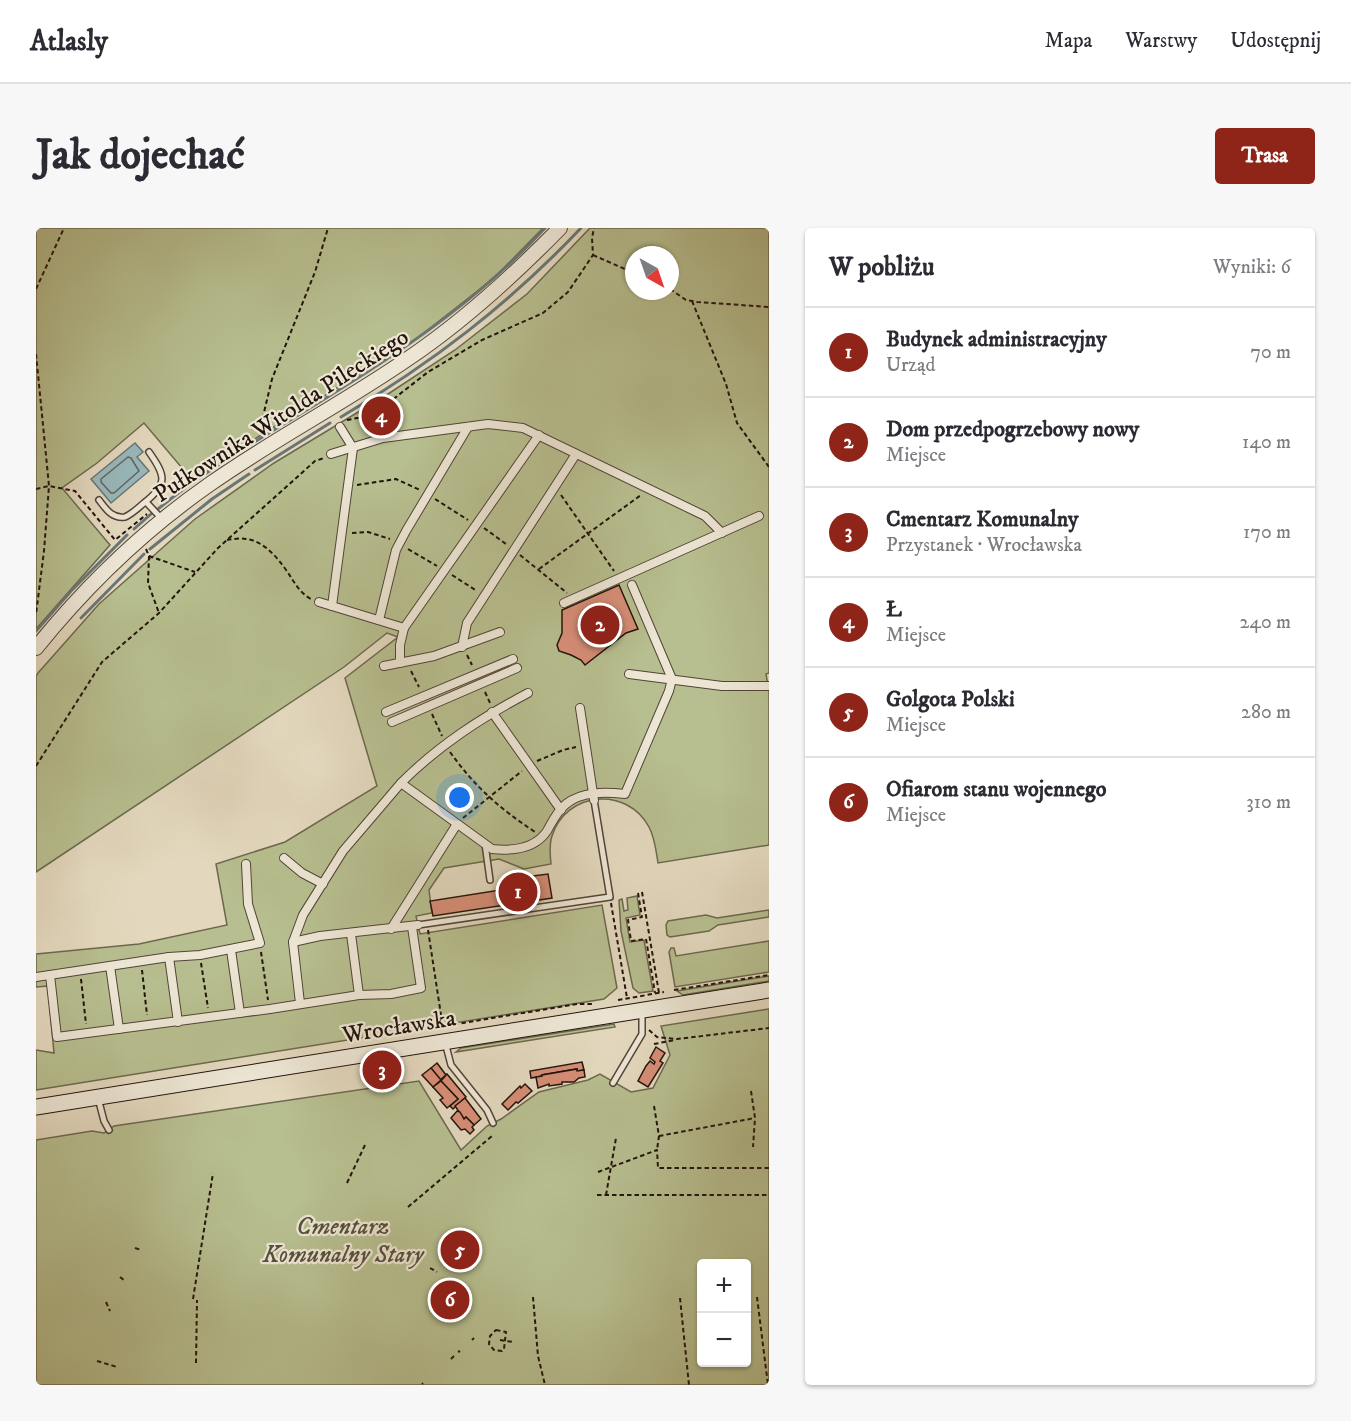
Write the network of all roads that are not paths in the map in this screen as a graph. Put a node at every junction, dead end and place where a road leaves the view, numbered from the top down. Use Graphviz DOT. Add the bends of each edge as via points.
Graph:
graph roads {
  1 [pos="560,228"];
  2 [pos="338,424"];
  3 [pos="468,427"];
  4 [pos="539,435"];
  5 [pos="353,448"];
  6 [pos="149,452"];
  7 [pos="331,454"];
  8 [pos="576,454"];
  9 [pos="99,500"];
  10 [pos="146,502"];
  11 [pos="759,516"];
  12 [pos="162,520"];
  13 [pos="722,533"];
  14 [pos="632,585"];
  15 [pos="319,602"];
  16 [pos="564,603"];
  17 [pos="332,606"];
  18 [pos="380,620"];
  19 [pos="404,628"];
  20 [pos="500,632"];
  21 [pos="462,647"];
  22 [pos="36,648"];
  23 [pos="513,658"];
  24 [pos="403,662"];
  25 [pos="384,666"];
  26 [pos="517,668"];
  27 [pos="629,674"];
  28 [pos="672,679"];
  29 [pos="768,686"];
  30 [pos="528,693"];
  31 [pos="580,708"];
  32 [pos="386,712"];
  33 [pos="492,712"];
  34 [pos="392,722"];
  35 [pos="401,783"];
  36 [pos="590,797"];
  37 [pos="561,810"];
  38 [pos="457,824"];
  39 [pos="485,844"];
  40 [pos="284,858"];
  41 [pos="246,864"];
  42 [pos="490,880"];
  43 [pos="323,885"];
  44 [pos="419,925"];
  45 [pos="391,929"];
  46 [pos="351,934"];
  47 [pos="293,942"];
  48 [pos="231,950"];
  49 [pos="169,957"];
  50 [pos="110,966"];
  51 [pos="50,975"];
  52 [pos="36,977"];
  53 [pos="769,990"];
  54 [pos="359,995"];
  55 [pos="300,1003"];
  56 [pos="240,1013"];
  57 [pos="642,1017"];
  58 [pos="178,1022"];
  59 [pos="119,1029"];
  60 [pos="445,1041"];
  61 [pos="613,1083"];
  62 [pos="97,1096"];
  63 [pos="36,1107"];
  64 [pos="493,1122"];
  65 [pos="109,1130"];
  1 -- 12 [label="street, Pułkownika Witolda Pileckiego" via="504,284 409,359 210,484"];
  2 -- 5 [label="street"];
  3 -- 4 [label="street" via="507,425"];
  3 -- 5 [label="street" via="383,438"];
  3 -- 18 [label="street" via="400,543"];
  4 -- 8 [label="street"];
  4 -- 19 [label="street"];
  5 -- 7 [label="street"];
  5 -- 17 [label="street"];
  6 -- 10 [label="lane" via="160,468 162,483"];
  8 -- 13 [label="street" via="705,516"];
  8 -- 21 [label="street" via="467,623"];
  9 -- 10 [label="lane" via="120,518"];
  10 -- 12 [label="lane"];
  11 -- 13 [label="street"];
  12 -- 22 [label="street, Pułkownika Witolda Pileckiego" via="93,582"];
  13 -- 16 [label="street"];
  14 -- 28 [label="street"];
  15 -- 17 [label="street"];
  17 -- 18 [label="street"];
  18 -- 19 [label="street"];
  19 -- 24 [label="street" via="400,645"];
  20 -- 21 [label="street"];
  21 -- 24 [label="street"];
  23 -- 32 [label="street"];
  24 -- 25 [label="street"];
  26 -- 34 [label="street"];
  27 -- 28 [label="street"];
  28 -- 29 [label="street" via="722,686"];
  28 -- 36 [label="street" via="625,794 609,792"];
  30 -- 33 [label="street"];
  31 -- 36 [label="street"];
  33 -- 35 [label="street" via="419,764"];
  33 -- 37 [label="street"];
  35 -- 38 [label="street"];
  35 -- 43 [label="street" via="343,852"];
  36 -- 37 [label="street" via="566,804"];
  36 -- 44 [label="lane" via="610,897"];
  37 -- 39 [label="street" via="542,836 529,846 509,851"];
  38 -- 39 [label="street"];
  38 -- 45 [label="street"];
  39 -- 42 [label="lane"];
  40 -- 43 [label="street"];
  41 -- 48 [label="street" via="248,904 260,943"];
  43 -- 47 [label="street" via="303,915"];
  44 -- 45 [label="street"];
  44 -- 54 [label="street" via="421,988"];
  45 -- 46 [label="street"];
  46 -- 47 [label="street"];
  46 -- 54 [label="street"];
  47 -- 55 [label="street"];
  48 -- 49 [label="street"];
  48 -- 56 [label="street"];
  49 -- 50 [label="street"];
  49 -- 58 [label="street"];
  50 -- 51 [label="street"];
  50 -- 59 [label="street"];
  51 -- 52 [label="street"];
  51 -- 59 [label="street" via="57,1037"];
  53 -- 57 [label="main road, Wrocławska"];
  54 -- 55 [label="street"];
  55 -- 56 [label="street"];
  56 -- 58 [label="street"];
  57 -- 60 [label="main road, Wrocławska"];
  57 -- 61 [label="lane" via="642,1034"];
  58 -- 59 [label="street"];
  60 -- 62 [label="main road, Wrocławska"];
  60 -- 64 [label="lane" via="451,1065"];
  62 -- 63 [label="main road, Wrocławska"];
  62 -- 65 [label="lane"];
}
